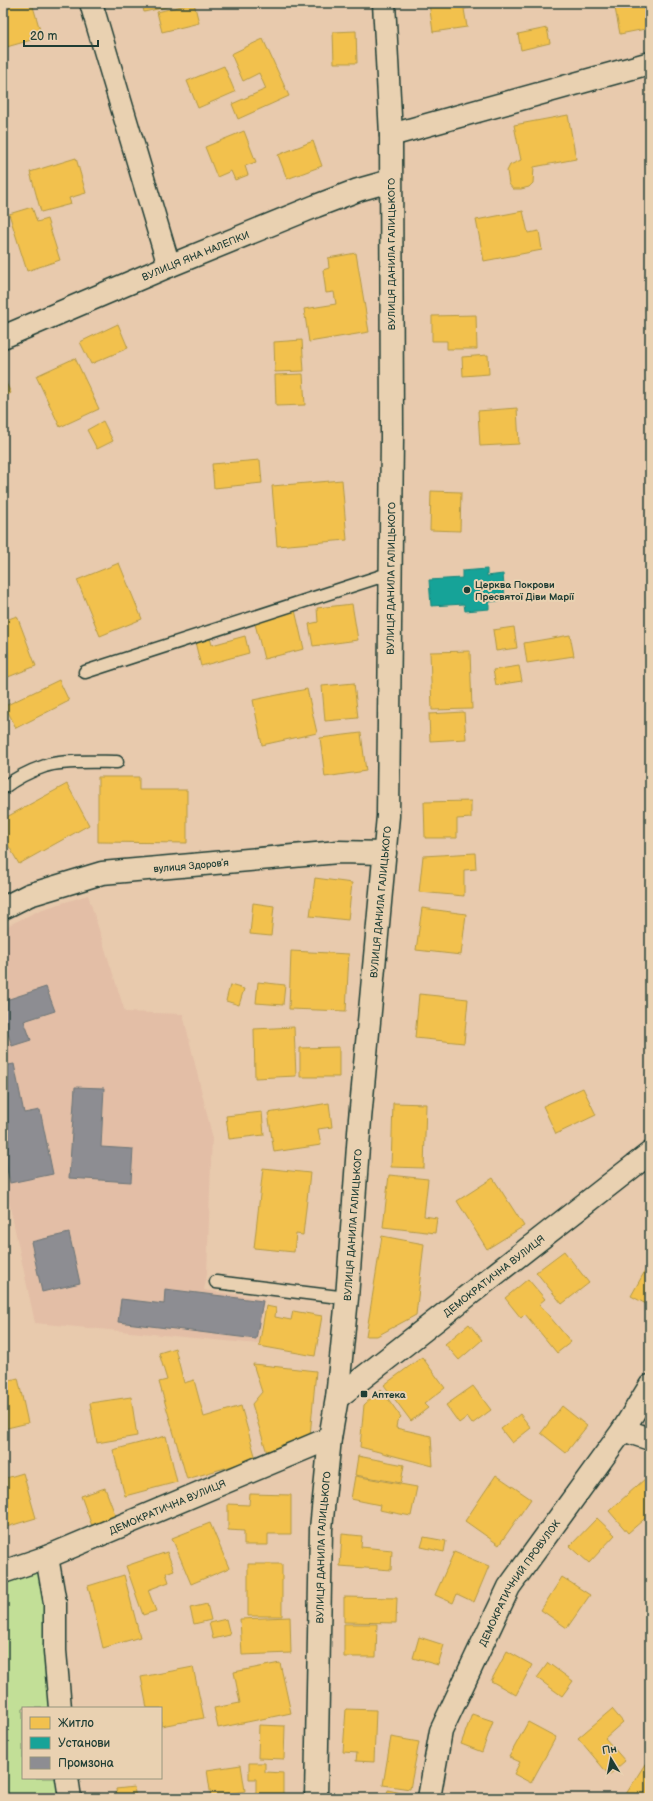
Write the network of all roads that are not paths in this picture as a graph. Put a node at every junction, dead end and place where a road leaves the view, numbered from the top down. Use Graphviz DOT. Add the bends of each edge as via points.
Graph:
graph roads {
  1 [pos="91,3"];
  2 [pos="384,3"];
  3 [pos="650,63"];
  4 [pos="391,135"];
  5 [pos="390,181"];
  6 [pos="170,266"];
  7 [pos="3,337"];
  8 [pos="391,573"];
  9 [pos="85,672"];
  10 [pos="117,762"];
  11 [pos="3,788"];
  12 [pos="385,853"];
  13 [pos="3,908"];
  14 [pos="650,1153"];
  15 [pos="216,1282"];
  16 [pos="347,1298"];
  17 [pos="650,1386"];
  18 [pos="337,1398"];
  19 [pos="623,1430"];
  20 [pos="330,1438"];
  21 [pos="650,1439"];
  22 [pos="47,1557"];
  23 [pos="3,1572"];
  24 [pos="60,1707"];
  25 [pos="67,1779"];
  26 [pos="70,1798"];
  27 [pos="316,1798"];
  28 [pos="429,1798"];
  1 -- 6 [label="street"];
  2 -- 4 [label="street, ВУЛИЦЯ ДАНИЛА ГАЛИЦЬКОГО"];
  3 -- 4 [label="street"];
  4 -- 5 [label="street, ВУЛИЦЯ ДАНИЛА ГАЛИЦЬКОГО"];
  5 -- 6 [label="street, ВУЛИЦЯ ЯНА НАЛЕПКИ" via="358,190"];
  5 -- 8 [label="street, ВУЛИЦЯ ДАНИЛА ГАЛИЦЬКОГО"];
  6 -- 7 [label="street, ВУЛИЦЯ ЯНА НАЛЕПКИ"];
  8 -- 9 [label="lane"];
  8 -- 12 [label="street, ВУЛИЦЯ ДАНИЛА ГАЛИЦЬКОГО" via="388,816"];
  10 -- 11 [label="lane" via="46,765 15,779"];
  12 -- 13 [label="street, вулиця Здоровʼя" via="338,852 102,873 29,896"];
  12 -- 16 [label="street, ВУЛИЦЯ ДАНИЛА ГАЛИЦЬКОГО" via="360,1119"];
  14 -- 18 [label="street, ДЕМОКРАТИЧНА ВУЛИЦЯ"];
  15 -- 16 [label="lane"];
  16 -- 18 [label="street, ВУЛИЦЯ ДАНИЛА ГАЛИЦЬКОГО"];
  17 -- 19 [label="street, ДЕМОКРАТИЧНИЙ ПРОВУЛОК"];
  18 -- 20 [label="street, ВУЛИЦЯ ДАНИЛА ГАЛИЦЬКОГО"];
  19 -- 21 [label="street"];
  19 -- 28 [label="street, ДЕМОКРАТИЧНИЙ ПРОВУЛОК" via="509,1587 440,1730"];
  20 -- 22 [label="street, ДЕМОКРАТИЧНА ВУЛИЦЯ"];
  20 -- 27 [label="street, ВУЛИЦЯ ДАНИЛА ГАЛИЦЬКОГО" via="322,1529"];
  22 -- 23 [label="street, ДЕМОКРАТИЧНА ВУЛИЦЯ"];
  22 -- 24 [label="street" via="55,1603 55,1651"];
  25 -- 26 [label="street"];
}
